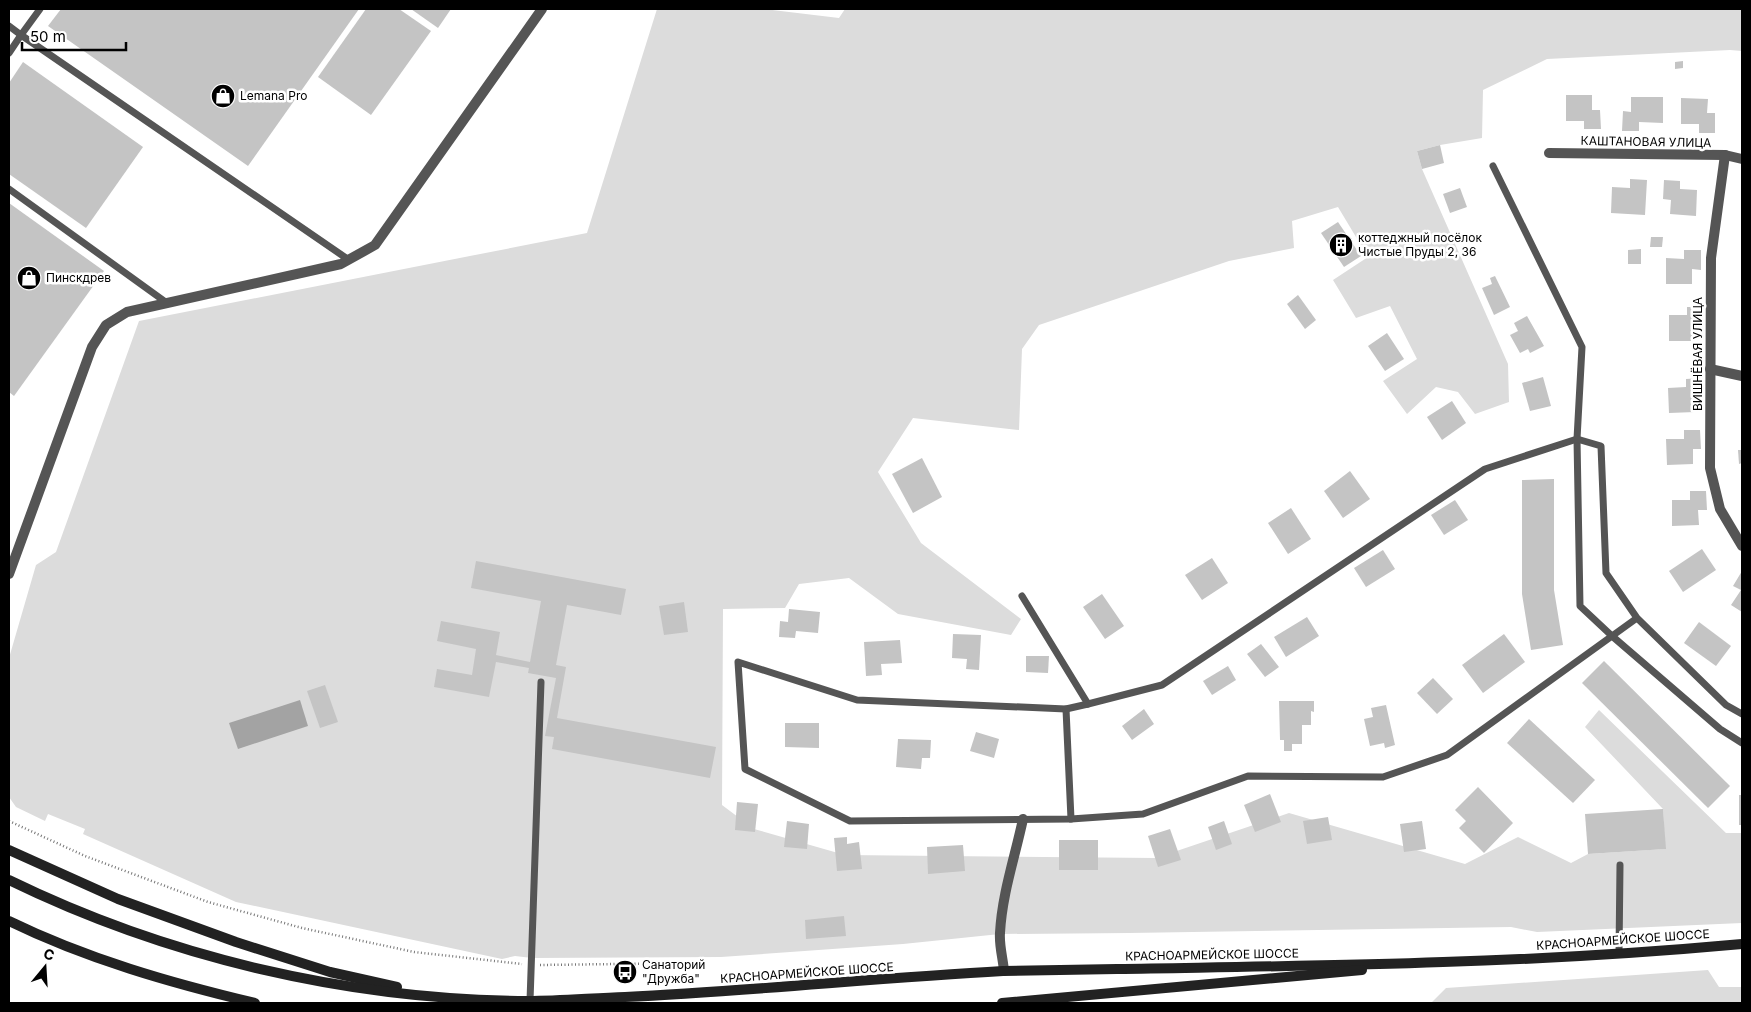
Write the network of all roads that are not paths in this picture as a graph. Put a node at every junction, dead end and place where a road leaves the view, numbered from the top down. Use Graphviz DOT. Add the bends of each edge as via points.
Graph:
graph roads {
  1 [pos="40,9"];
  2 [pos="542,9"];
  3 [pos="9,26"];
  4 [pos="22,35"];
  5 [pos="9,53"];
  6 [pos="1549,153"];
  7 [pos="1725,155"];
  8 [pos="1742,159"];
  9 [pos="1493,166"];
  10 [pos="9,189"];
  11 [pos="349,260"];
  12 [pos="167,303"];
  13 [pos="1710,369"];
  14 [pos="1742,376"];
  15 [pos="1577,438"];
  16 [pos="1742,546"];
  17 [pos="9,572"];
  18 [pos="1022,596"];
  19 [pos="1637,618"];
  20 [pos="1612,636"];
  21 [pos="541,682"];
  22 [pos="1088,704"];
  23 [pos="1066,709"];
  24 [pos="1742,714"];
  25 [pos="1742,743"];
  26 [pos="1071,818"];
  27 [pos="1023,819"];
  28 [pos="9,850"];
  29 [pos="1620,865"];
  30 [pos="9,880"];
  31 [pos="9,921"];
  32 [pos="1742,944"];
  33 [pos="1619,954"];
  34 [pos="1445,962"];
  35 [pos="1004,971"];
  36 [pos="440,996"];
  37 [pos="530,1001"];
  38 [pos="255,1003"];
  39 [pos="1002,1003"];
  1 -- 4 [label="lane"];
  2 -- 11 [label="street" via="375,245"];
  3 -- 4 [label="lane"];
  4 -- 5 [label="lane"];
  4 -- 11 [label="lane"];
  6 -- 7 [label="street, КАШТАНОВАЯ УЛИЦА"];
  7 -- 8 [label="street, КАШТАНОВАЯ УЛИЦА"];
  7 -- 13 [label="street, ВИШНЁВАЯ УЛИЦА" via="1711,258"];
  9 -- 15 [label="lane" via="1582,347"];
  10 -- 12 [label="lane"];
  11 -- 12 [label="street"];
  12 -- 17 [label="street" via="127,312 106,325 92,347"];
  13 -- 14 [label="street"];
  13 -- 16 [label="street, ВИШНЁВАЯ УЛИЦА" via="1710,468 1720,509"];
  15 -- 19 [label="lane" via="1601,446 1606,573"];
  15 -- 20 [label="lane" via="1580,606"];
  15 -- 22 [label="lane" via="1485,469 1162,685"];
  18 -- 22 [label="lane"];
  19 -- 20 [label="lane"];
  19 -- 24 [label="lane" via="1726,704"];
  20 -- 25 [label="lane" via="1720,729"];
  20 -- 26 [label="lane" via="1447,755 1383,777 1248,776 1143,814"];
  21 -- 37 [label="lane"];
  22 -- 23 [label="lane"];
  23 -- 26 [label="lane"];
  23 -- 27 [label="lane" via="857,700 738,662 745,769 850,821"];
  26 -- 27 [label="lane"];
  27 -- 35 [label="street" via="1010,871 1000,934"];
  28 -- 36 [label="main road" via="118,899 236,942 330,972"];
  29 -- 33 [label="lane"];
  30 -- 36 [label="main road, КРАСНОАРМЕЙСКОЕ ШОССЕ" via="47,899 204,955 280,974 369,990"];
  31 -- 38 [label="main road" via="118,965 198,990"];
  32 -- 33 [label="main road, КРАСНОАРМЕЙСКОЕ ШОССЕ"];
  33 -- 34 [label="main road, КРАСНОАРМЕЙСКОЕ ШОССЕ"];
  34 -- 35 [label="main road, КРАСНОАРМЕЙСКОЕ ШОССЕ"];
  34 -- 39 [label="main road, КРАСНОАРМЕЙСКОЕ ШОССЕ"];
  35 -- 37 [label="main road, КРАСНОАРМЕЙСКОЕ ШОССЕ" via="696,994"];
  36 -- 37 [label="main road, КРАСНОАРМЕЙСКОЕ ШОССЕ"];
}
